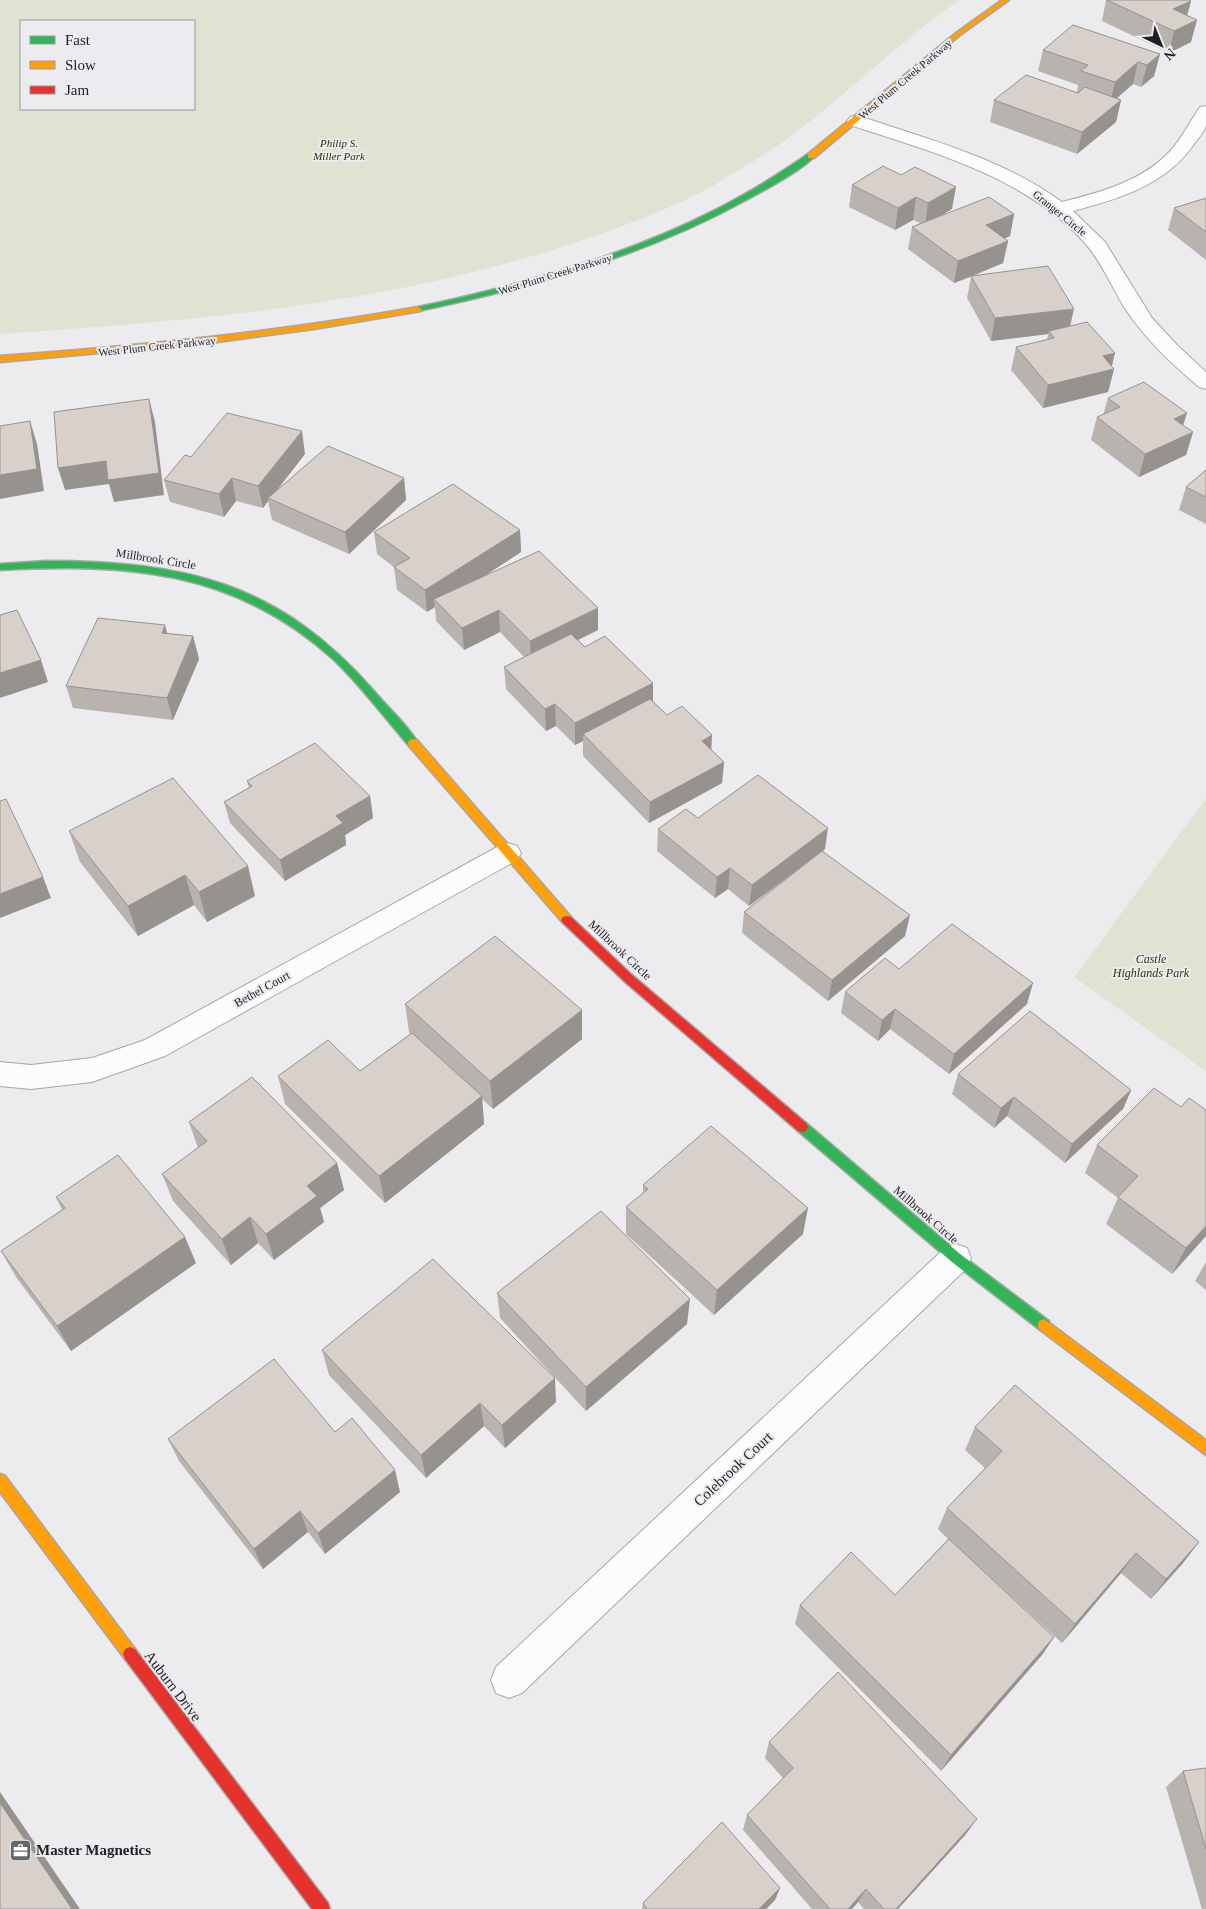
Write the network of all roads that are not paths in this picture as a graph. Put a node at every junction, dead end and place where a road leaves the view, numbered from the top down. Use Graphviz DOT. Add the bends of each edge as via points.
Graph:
graph roads {
  1 [pos="1006,0"];
  2 [pos="1206,111"];
  3 [pos="856,121"];
  4 [pos="1057,209"];
  5 [pos="0,358"];
  6 [pos="1206,383"];
  7 [pos="0,567"];
  8 [pos="508,853"];
  9 [pos="0,1074"];
  10 [pos="956,1258"];
  11 [pos="1206,1448"];
  12 [pos="0,1481"];
  13 [pos="509,1680"];
  14 [pos="322,1909"];
  1 -- 3 [label="street, West Plum Creek Parkway" via="976,20"];
  2 -- 4 [label="street" via="1188,141 1160,170 1126,188"];
  3 -- 4 [label="street, Granger Circle" via="981,163 1029,188"];
  3 -- 5 [label="street, West Plum Creek Parkway" via="815,153 732,205 616,255 533,283 380,318 286,332 112,351"];
  4 -- 6 [label="street, Granger Circle" via="1090,237 1105,256 1151,330"];
  7 -- 8 [label="street, Millbrook Circle" via="93,563 144,568 189,576 233,590 270,607 306,630 338,658"];
  8 -- 9 [label="street, Bethel Court" via="155,1048 92,1070 31,1077"];
  8 -- 10 [label="street, Millbrook Circle" via="566,919 628,978"];
  10 -- 11 [label="street, Millbrook Circle"];
  10 -- 13 [label="street, Colebrook Court"];
  12 -- 14 [label="street, Auburn Drive"];
}
